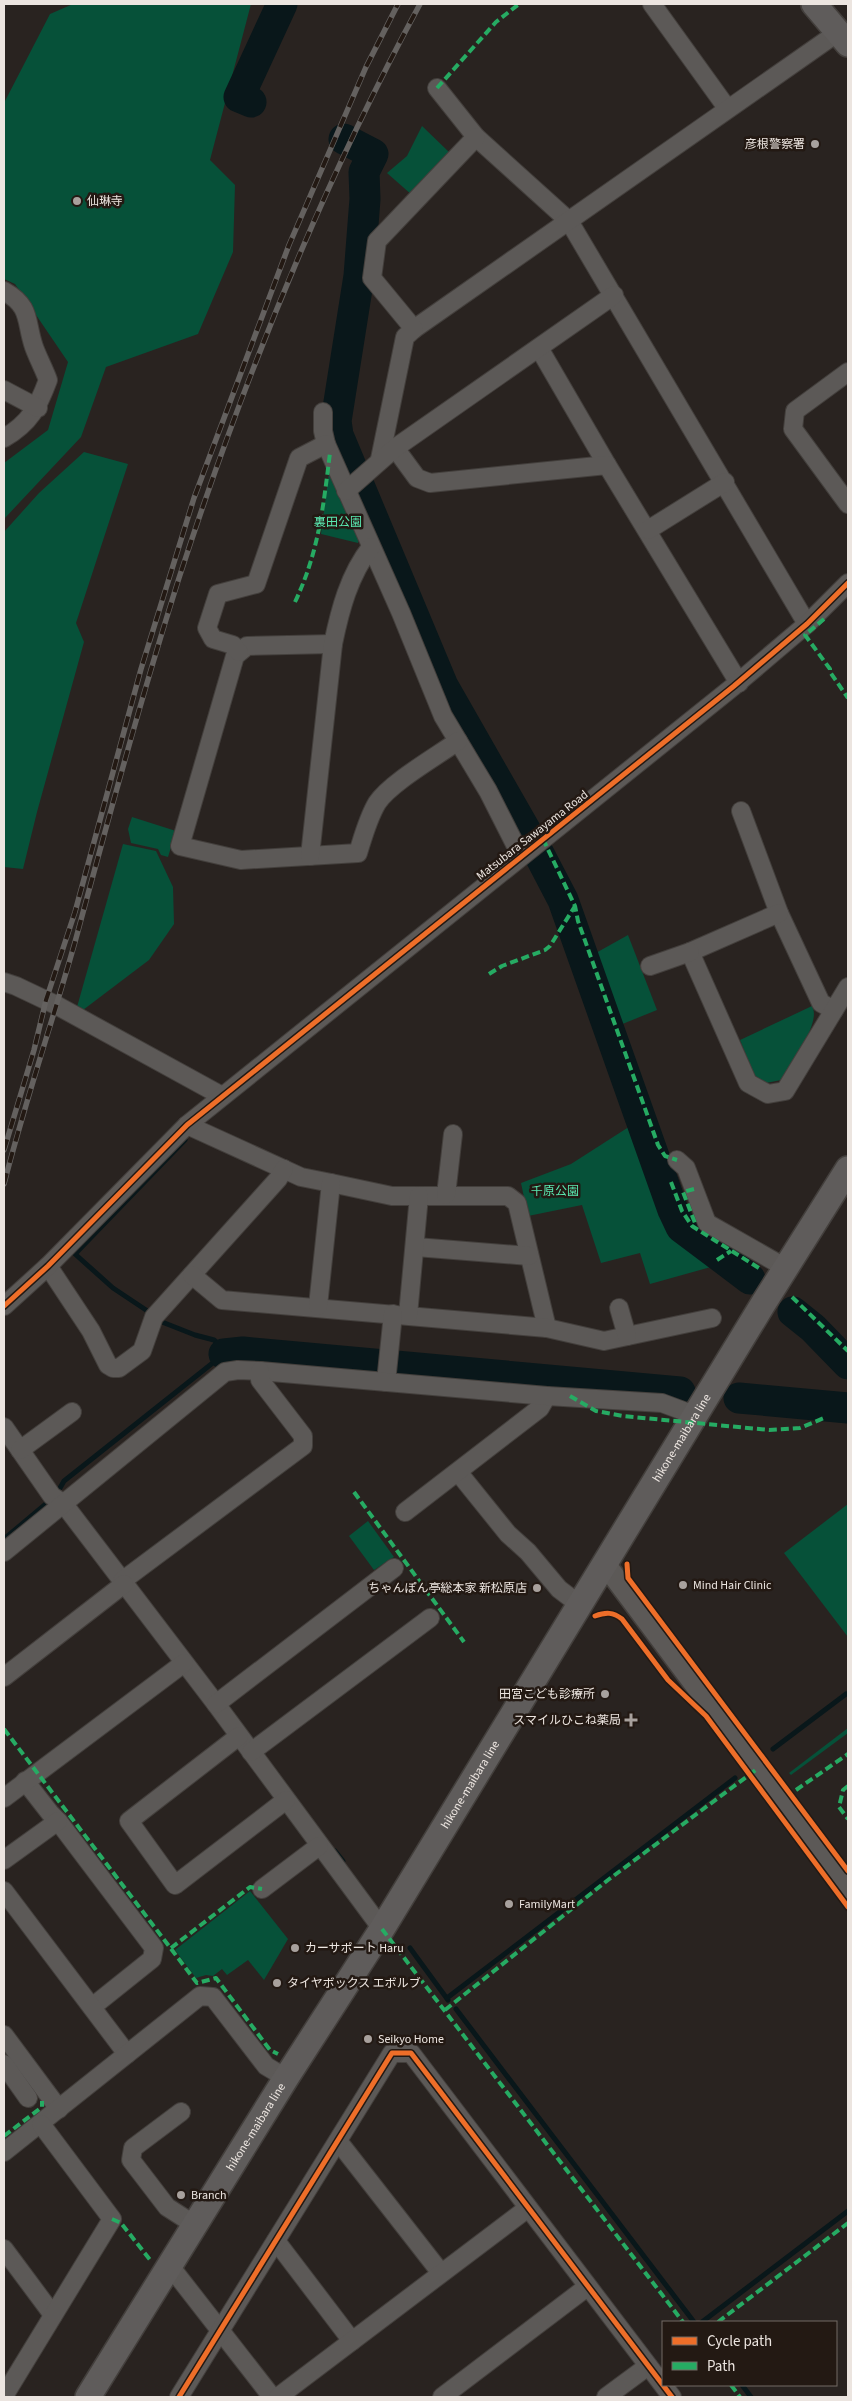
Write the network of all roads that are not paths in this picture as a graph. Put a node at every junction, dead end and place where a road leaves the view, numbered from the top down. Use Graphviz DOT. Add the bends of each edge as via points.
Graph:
graph roads {
  1 [pos="652,4"];
  2 [pos="814,4"];
  3 [pos="833,4"];
  4 [pos="845,33"];
  5 [pos="437,88"];
  6 [pos="727,108"];
  7 [pos="476,137"];
  8 [pos="569,221"];
  9 [pos="4,291"];
  10 [pos="614,296"];
  11 [pos="414,329"];
  12 [pos="538,348"];
  13 [pos="848,372"];
  14 [pos="4,390"];
  15 [pos="38,408"];
  16 [pos="323,412"];
  17 [pos="4,438"];
  18 [pos="326,444"];
  19 [pos="395,448"];
  20 [pos="380,459"];
  21 [pos="607,465"];
  22 [pos="725,482"];
  23 [pos="353,484"];
  24 [pos="848,504"];
  25 [pos="648,530"];
  26 [pos="371,547"];
  27 [pos="848,583"];
  28 [pos="807,624"];
  29 [pos="333,644"];
  30 [pos="240,652"];
  31 [pos="739,682"];
  32 [pos="458,741"];
  33 [pos="742,811"];
  34 [pos="310,856"];
  35 [pos="521,856"];
  36 [pos="779,913"];
  37 [pos="690,952"];
  38 [pos="650,966"];
  39 [pos="4,982"];
  40 [pos="848,988"];
  41 [pos="834,1010"];
  42 [pos="222,1096"];
  43 [pos="187,1125"];
  44 [pos="453,1134"];
  45 [pos="677,1160"];
  46 [pos="284,1169"];
  47 [pos="848,1170"];
  48 [pos="330,1183"];
  49 [pos="446,1195"];
  50 [pos="420,1196"];
  51 [pos="416,1247"];
  52 [pos="529,1256"];
  53 [pos="48,1266"];
  54 [pos="786,1268"];
  55 [pos="192,1275"];
  56 [pos="4,1306"];
  57 [pos="318,1306"];
  58 [pos="619,1308"];
  59 [pos="400,1314"];
  60 [pos="712,1318"];
  61 [pos="546,1328"];
  62 [pos="627,1336"];
  63 [pos="260,1371"];
  64 [pos="387,1372"];
  65 [pos="547,1396"];
  66 [pos="72,1412"];
  67 [pos="697,1416"];
  68 [pos="4,1428"];
  69 [pos="20,1450"];
  70 [pos="458,1472"];
  71 [pos="63,1503"];
  72 [pos="405,1512"];
  73 [pos="4,1552"];
  74 [pos="605,1564"];
  75 [pos="394,1568"];
  76 [pos="123,1583"];
  77 [pos="580,1605"];
  78 [pos="430,1618"];
  79 [pos="184,1663"];
  80 [pos="4,1677"];
  81 [pos="216,1704"];
  82 [pos="239,1736"];
  83 [pos="251,1752"];
  84 [pos="25,1781"];
  85 [pos="4,1798"];
  86 [pos="286,1800"];
  87 [pos="58,1820"];
  88 [pos="319,1846"];
  89 [pos="4,1860"];
  90 [pos="848,1889"];
  91 [pos="262,1890"];
  92 [pos="4,1891"];
  93 [pos="382,1928"];
  94 [pos="92,2006"];
  95 [pos="4,2035"];
  96 [pos="127,2054"];
  97 [pos="5,2067"];
  98 [pos="286,2078"];
  99 [pos="28,2098"];
  100 [pos="59,2109"];
  101 [pos="181,2112"];
  102 [pos="41,2124"];
  103 [pos="338,2141"];
  104 [pos="4,2152"];
  105 [pos="528,2208"];
  106 [pos="195,2225"];
  107 [pos="276,2241"];
  108 [pos="4,2249"];
  109 [pos="170,2266"];
  110 [pos="442,2273"];
  111 [pos="587,2286"];
  112 [pos="53,2315"];
  113 [pos="220,2331"];
  114 [pos="352,2341"];
  115 [pos="648,2366"];
  116 [pos="662,2384"];
  117 [pos="663,2386"];
  118 [pos="4,2396"];
  119 [pos="88,2397"];
  120 [pos="179,2397"];
  121 [pos="272,2397"];
  122 [pos="278,2397"];
  123 [pos="442,2397"];
  124 [pos="606,2397"];
  125 [pos="672,2397"];
  1 -- 6 [label="street"];
  2 -- 4 [label="main road"];
  3 -- 4 [label="main road"];
  4 -- 6 [label="street"];
  5 -- 7 [label="street"];
  6 -- 8 [label="street"];
  7 -- 8 [label="street"];
  7 -- 11 [label="street" via="377,240 372,278"];
  8 -- 10 [label="street"];
  8 -- 11 [label="street"];
  9 -- 15 [label="street" via="21,303 26,311 34,346 48,380"];
  10 -- 12 [label="street"];
  10 -- 22 [label="street"];
  11 -- 20 [label="street" via="405,337"];
  12 -- 19 [label="street"];
  12 -- 21 [label="street"];
  13 -- 24 [label="street" via="796,410 792,429"];
  14 -- 15 [label="street"];
  15 -- 17 [label="street" via="18,430"];
  16 -- 18 [label="street"];
  18 -- 23 [label="street"];
  18 -- 30 [label="street" via="299,458 256,584 218,594 207,628 213,639 233,645"];
  19 -- 20 [label="street"];
  19 -- 21 [label="street" via="417,478 430,483"];
  20 -- 23 [label="street"];
  21 -- 25 [label="street"];
  22 -- 25 [label="street"];
  22 -- 28 [label="street"];
  23 -- 26 [label="street"];
  25 -- 31 [label="street"];
  26 -- 29 [label="street" via="360,561 340,610"];
  26 -- 32 [label="street" via="439,708"];
  27 -- 28 [label="street, Matsubara Sawayama Road"];
  28 -- 31 [label="street, Matsubara Sawayama Road"];
  29 -- 30 [label="street" via="247,646"];
  29 -- 34 [label="street"];
  30 -- 34 [label="street" via="235,656 180,846 241,860"];
  31 -- 35 [label="street, Matsubara Sawayama Road"];
  32 -- 34 [label="street" via="403,779 378,802 358,853"];
  32 -- 35 [label="street"];
  33 -- 36 [label="street"];
  35 -- 42 [label="street, Matsubara Sawayama Road"];
  36 -- 37 [label="street"];
  36 -- 41 [label="street" via="821,1003"];
  37 -- 38 [label="street"];
  37 -- 41 [label="street" via="748,1083 768,1094 785,1092"];
  39 -- 42 [label="street" via="56,1005"];
  40 -- 41 [label="street"];
  42 -- 43 [label="street, Matsubara Sawayama Road"];
  43 -- 46 [label="street"];
  43 -- 53 [label="street, Matsubara Sawayama Road"];
  44 -- 49 [label="street"];
  45 -- 54 [label="street" via="686,1168 707,1223"];
  46 -- 48 [label="street"];
  46 -- 55 [label="street"];
  47 -- 54 [label="main road, hikone-maibara line"];
  48 -- 50 [label="street" via="392,1196"];
  48 -- 57 [label="street"];
  49 -- 50 [label="street"];
  49 -- 52 [label="street" via="508,1196 517,1203"];
  50 -- 51 [label="street"];
  51 -- 52 [label="street"];
  51 -- 59 [label="street"];
  52 -- 61 [label="street"];
  53 -- 55 [label="street" via="113,1368 119,1368 142,1351 154,1317"];
  53 -- 56 [label="street, Matsubara Sawayama Road"];
  54 -- 67 [label="main road, hikone-maibara line"];
  55 -- 57 [label="street" via="222,1300"];
  57 -- 59 [label="street"];
  58 -- 62 [label="street"];
  59 -- 61 [label="street"];
  59 -- 64 [label="street"];
  60 -- 62 [label="street"];
  61 -- 62 [label="street" via="604,1341"];
  63 -- 64 [label="street"];
  63 -- 71 [label="street" via="225,1372"];
  63 -- 76 [label="street" via="260,1380 303,1436 302,1446"];
  64 -- 65 [label="street"];
  65 -- 67 [label="street" via="662,1403"];
  65 -- 70 [label="street" via="540,1408"];
  66 -- 69 [label="street"];
  67 -- 74 [label="main road, hikone-maibara line"];
  68 -- 69 [label="street"];
  69 -- 71 [label="street" via="52,1496"];
  70 -- 72 [label="street"];
  70 -- 77 [label="street" via="508,1534 559,1589"];
  71 -- 73 [label="street"];
  71 -- 76 [label="street"];
  74 -- 77 [label="main road, hikone-maibara line"];
  74 -- 90 [label="street"];
  75 -- 81 [label="street"];
  76 -- 79 [label="street"];
  76 -- 80 [label="street"];
  77 -- 93 [label="main road, hikone-maibara line"];
  78 -- 83 [label="street"];
  79 -- 81 [label="street"];
  79 -- 84 [label="street"];
  81 -- 82 [label="street"];
  82 -- 83 [label="street"];
  82 -- 86 [label="street" via="129,1821 175,1885"];
  83 -- 86 [label="street"];
  84 -- 85 [label="street"];
  84 -- 87 [label="street"];
  86 -- 88 [label="street"];
  87 -- 89 [label="street"];
  87 -- 94 [label="street" via="154,1948 152,1959"];
  88 -- 91 [label="street"];
  88 -- 93 [label="street"];
  92 -- 94 [label="street"];
  93 -- 98 [label="main road, hikone-maibara line"];
  94 -- 96 [label="street"];
  95 -- 100 [label="street"];
  96 -- 98 [label="street" via="200,1996 213,1997 266,2066"];
  96 -- 100 [label="street"];
  97 -- 99 [label="street"];
  98 -- 106 [label="main road, hikone-maibara line"];
  100 -- 102 [label="street"];
  101 -- 106 [label="street" via="133,2148 131,2160 167,2207"];
  102 -- 104 [label="street"];
  102 -- 112 [label="street" via="112,2219"];
  103 -- 105 [label="street" via="392,2054 411,2053"];
  103 -- 107 [label="street"];
  103 -- 110 [label="street"];
  105 -- 110 [label="street"];
  105 -- 111 [label="street"];
  106 -- 109 [label="main road, hikone-maibara line"];
  107 -- 113 [label="street"];
  107 -- 114 [label="street"];
  108 -- 112 [label="street"];
  109 -- 113 [label="street"];
  109 -- 119 [label="main road, hikone-maibara line"];
  110 -- 114 [label="street"];
  111 -- 115 [label="street"];
  111 -- 123 [label="street"];
  112 -- 118 [label="street"];
  113 -- 120 [label="street"];
  113 -- 121 [label="street"];
  114 -- 122 [label="street"];
  115 -- 116 [label="street"];
  115 -- 124 [label="street"];
  117 -- 125 [label="street"];
}
